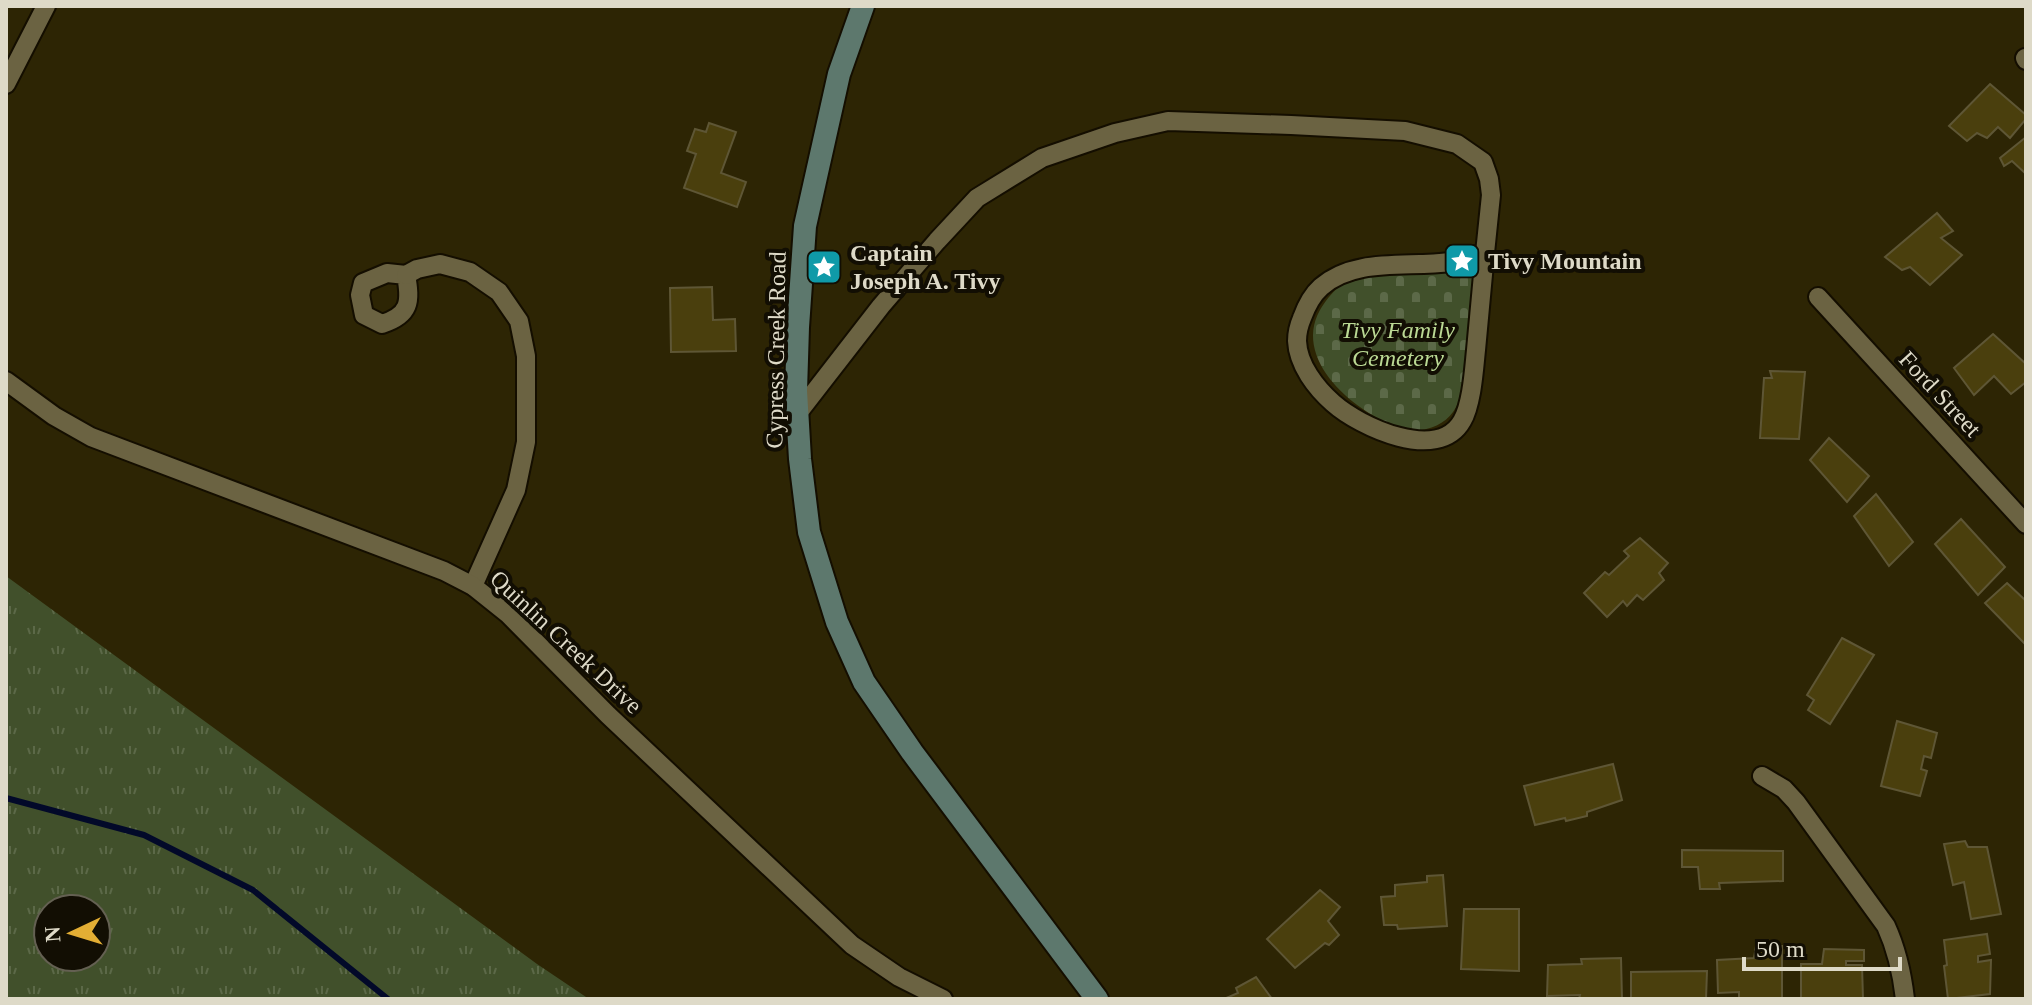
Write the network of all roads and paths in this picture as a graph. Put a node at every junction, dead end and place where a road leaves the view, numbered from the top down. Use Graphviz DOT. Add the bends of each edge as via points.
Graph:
graph roads {
  1 [pos="46,6"];
  2 [pos="863,6"];
  3 [pos="6,84"];
  4 [pos="1485,253"];
  5 [pos="406,275"];
  6 [pos="1818,297"];
  7 [pos="6,381"];
  8 [pos="798,413"];
  9 [pos="2026,524"];
  10 [pos="473,586"];
  11 [pos="1762,776"];
  12 [pos="943,999"];
  13 [pos="1097,999"];
  14 [pos="1905,999"];
  1 -- 3 [label="street"];
  2 -- 8 [label="main road, Cypress Creek Road" via="839,74 805,226"];
  4 -- 4 [label="street" via="1450,262 1367,268 1321,287 1306,306 1297,342 1313,382 1335,405 1389,434 1413,440 1452,434 1463,419 1472,383"];
  4 -- 8 [label="street" via="1489,179 1483,162 1457,144 1405,131 1275,124 1168,121 1115,133 1042,158 977,198 881,306"];
  5 -- 10 [label="street" via="440,264 470,272 499,292 519,321 526,356 526,442 516,490"];
  6 -- 9 [label="street, Ford Street"];
  7 -- 10 [label="street, Quinlin Creek Drive" via="91,437"];
  8 -- 13 [label="main road, Cypress Creek Road" via="809,532 837,622 864,682"];
  10 -- 12 [label="street, Quinlin Creek Drive" via="852,945"];
  11 -- 14 [label="street" via="1796,802 1886,926"];
}
